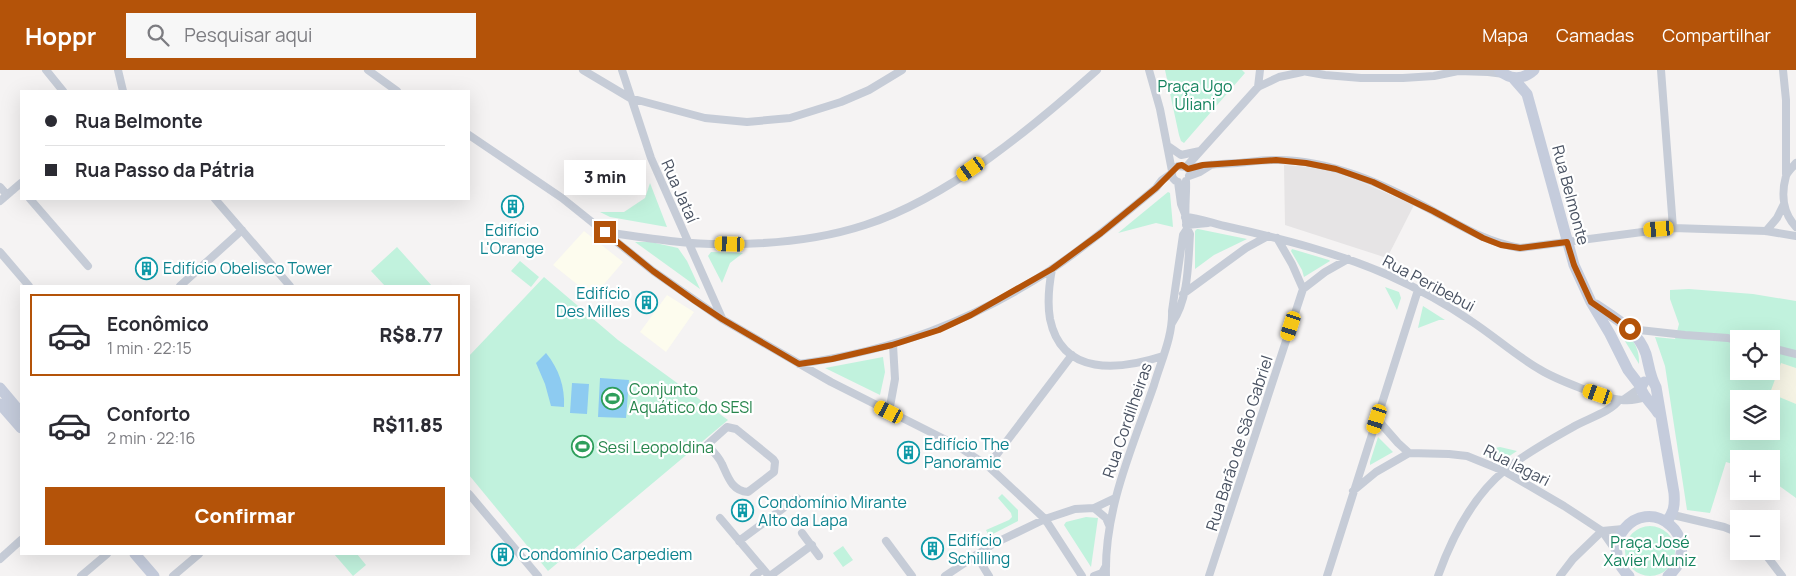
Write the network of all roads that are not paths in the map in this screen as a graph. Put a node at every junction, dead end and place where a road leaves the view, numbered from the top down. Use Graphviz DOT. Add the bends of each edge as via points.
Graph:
graph roads {
  1 [pos="46,70"];
  2 [pos="118,70"];
  3 [pos="368,70"];
  4 [pos="583,70"];
  5 [pos="622,70"];
  6 [pos="902,70"];
  7 [pos="1097,70"];
  8 [pos="1260,70"];
  9 [pos="1661,70"];
  10 [pos="1783,70"];
  11 [pos="1150,71"];
  12 [pos="1301,71"];
  13 [pos="1459,71"];
  14 [pos="1532,72"];
  15 [pos="1506,74"];
  16 [pos="1258,87"];
  17 [pos="62,90"];
  18 [pos="123,90"];
  19 [pos="396,90"];
  20 [pos="1527,94"];
  21 [pos="630,98"];
  22 [pos="470,136"];
  23 [pos="1168,146"];
  24 [pos="1201,151"];
  25 [pos="1796,163"];
  26 [pos="1172,172"];
  27 [pos="1786,174"];
  28 [pos="1184,176"];
  29 [pos="20,186"];
  30 [pos="0,187"];
  31 [pos="1156,188"];
  32 [pos="7,195"];
  33 [pos="31,200"];
  34 [pos="216,200"];
  35 [pos="0,201"];
  36 [pos="1784,204"];
  37 [pos="1185,215"];
  38 [pos="1208,223"];
  39 [pos="1796,226"];
  40 [pos="1186,227"];
  41 [pos="1673,228"];
  42 [pos="242,230"];
  43 [pos="1766,231"];
  44 [pos="605,232"];
  45 [pos="1268,236"];
  46 [pos="1796,236"];
  47 [pos="1277,238"];
  48 [pos="1567,242"];
  49 [pos="688,243"];
  50 [pos="0,252"];
  51 [pos="1348,260"];
  52 [pos="88,266"];
  53 [pos="1052,269"];
  54 [pos="1187,276"];
  55 [pos="188,280"];
  56 [pos="1200,281"];
  57 [pos="28,285"];
  58 [pos="181,285"];
  59 [pos="192,285"];
  60 [pos="289,285"];
  61 [pos="1303,289"];
  62 [pos="1418,290"];
  63 [pos="1183,294"];
  64 [pos="1591,302"];
  65 [pos="722,319"];
  66 [pos="1172,323"];
  67 [pos="1627,327"];
  68 [pos="1610,334"];
  69 [pos="1730,339"];
  70 [pos="892,345"];
  71 [pos="1780,350"];
  72 [pos="1796,354"];
  73 [pos="1072,355"];
  74 [pos="1163,356"];
  75 [pos="799,364"];
  76 [pos="1649,366"];
  77 [pos="1628,370"];
  78 [pos="0,388"];
  79 [pos="1647,390"];
  80 [pos="1621,400"];
  81 [pos="0,404"];
  82 [pos="20,412"];
  83 [pos="889,412"];
  84 [pos="1377,419"];
  85 [pos="20,426"];
  86 [pos="1409,453"];
  87 [pos="988,466"];
  88 [pos="1504,471"];
  89 [pos="727,478"];
  90 [pos="1353,491"];
  91 [pos="470,495"];
  92 [pos="797,498"];
  93 [pos="1115,498"];
  94 [pos="1094,508"];
  95 [pos="720,518"];
  96 [pos="1669,518"];
  97 [pos="1045,519"];
  98 [pos="1109,526"];
  99 [pos="1623,529"];
  100 [pos="1730,529"];
  101 [pos="1602,531"];
  102 [pos="802,533"];
  103 [pos="20,541"];
  104 [pos="739,541"];
  105 [pos="886,541"];
  106 [pos="812,545"];
  107 [pos="1616,551"];
  108 [pos="107,555"];
  109 [pos="136,555"];
  110 [pos="198,555"];
  111 [pos="976,555"];
  112 [pos="819,556"];
  113 [pos="0,559"];
  114 [pos="1769,560"];
  115 [pos="1106,566"];
  116 [pos="763,569"];
  117 [pos="1081,574"];
  118 [pos="81,576"];
  119 [pos="154,576"];
  120 [pos="173,576"];
  121 [pos="538,576"];
  122 [pos="754,576"];
  123 [pos="769,576"];
  124 [pos="912,576"];
  125 [pos="945,576"];
  126 [pos="988,576"];
  127 [pos="1093,576"];
  128 [pos="1106,576"];
  129 [pos="1209,576"];
  130 [pos="1327,576"];
  131 [pos="1438,576"];
  132 [pos="1560,576"];
  133 [pos="1629,576"];
  134 [pos="1668,576"];
  135 [pos="1782,576"];
  1 -- 17 [label="street"];
  2 -- 18 [label="street"];
  3 -- 19 [label="street"];
  4 -- 21 [label="street"];
  5 -- 21 [label="street, Rua Jataí"];
  6 -- 21 [label="street" via="841,102 804,114 770,120 740,122 705,118"];
  7 -- 49 [label="street" via="983,162 949,185 891,214 836,233 806,238 730,244"];
  8 -- 16 [label="street"];
  9 -- 41 [label="street"];
  10 -- 27 [label="street"];
  11 -- 23 [label="street, Rua Cordilheiras"];
  12 -- 13 [label="street" via="1361,78 1403,78"];
  12 -- 16 [label="street"];
  13 -- 15 [label="street"];
  14 -- 15 [label="main road" via="1522,77"];
  14 -- 20 [label="main road, Rua Belmonte"];
  15 -- 20 [label="main road, Rua Belmonte"];
  16 -- 24 [label="street"];
  20 -- 48 [label="main road, Rua Belmonte"];
  21 -- 49 [label="street, Rua Jataí" via="651,158"];
  22 -- 44 [label="street" via="562,198"];
  23 -- 24 [label="street" via="1181,155"];
  23 -- 26 [label="street, Rua Cordilheiras"];
  24 -- 28 [label="street"];
  25 -- 27 [label="street"];
  26 -- 28 [label="street, Rua Cordilheiras"];
  26 -- 28 [label="street" via="1178,166"];
  26 -- 31 [label="street"];
  27 -- 36 [label="street"];
  28 -- 31 [label="street"];
  28 -- 37 [label="street, Rua Cordilheiras"];
  28 -- 48 [label="street" via="1211,165 1276,160 1306,163 1373,182 1501,245 1520,248"];
  29 -- 32 [label="street"];
  30 -- 32 [label="street"];
  31 -- 53 [label="street"];
  32 -- 35 [label="street"];
  33 -- 52 [label="street"];
  34 -- 42 [label="street"];
  36 -- 39 [label="street"];
  36 -- 43 [label="street"];
  37 -- 38 [label="street, Rua Peribebui"];
  37 -- 40 [label="street, Rua Cordilheiras"];
  38 -- 40 [label="street, Rua Peribebui"];
  38 -- 45 [label="street, Rua Peribebui"];
  40 -- 54 [label="street, Rua Cordilheiras" via="1190,234"];
  40 -- 66 [label="street, Rua Cordilheiras" via="1182,235"];
  41 -- 43 [label="street"];
  41 -- 48 [label="street"];
  42 -- 55 [label="street"];
  42 -- 60 [label="street"];
  43 -- 46 [label="street"];
  44 -- 49 [label="street"];
  44 -- 65 [label="street"];
  45 -- 47 [label="street, Rua Peribebui"];
  45 -- 56 [label="street"];
  47 -- 51 [label="street, Rua Peribebui"];
  47 -- 61 [label="street"];
  48 -- 64 [label="main road, Rua Belmonte"];
  49 -- 65 [label="street, Rua Jataí"];
  50 -- 57 [label="street"];
  51 -- 61 [label="street"];
  51 -- 62 [label="street, Rua Peribebui"];
  53 -- 70 [label="street" via="971,315 939,330"];
  53 -- 73 [label="street" via="1048,304 1050,319 1054,333"];
  54 -- 56 [label="street"];
  54 -- 63 [label="street, Rua Cordilheiras"];
  55 -- 58 [label="street"];
  55 -- 59 [label="street"];
  56 -- 63 [label="street"];
  61 -- 129 [label="street, Rua Barão de São Gabriel"];
  62 -- 80 [label="street, Rua Peribebui" via="1471,320 1537,368 1566,383"];
  62 -- 84 [label="street"];
  63 -- 66 [label="street, Rua Cordilheiras" via="1179,314"];
  64 -- 67 [label="main road, Rua Belmonte"];
  64 -- 68 [label="main road, Rua Belmonte"];
  65 -- 75 [label="street"];
  66 -- 74 [label="street, Rua Cordilheiras"];
  67 -- 68 [label="main road" via="1618,325"];
  67 -- 69 [label="street"];
  67 -- 76 [label="main road, Rua Belmonte" via="1642,347"];
  68 -- 77 [label="main road, Rua Belmonte"];
  70 -- 75 [label="street"];
  70 -- 83 [label="street" via="895,379"];
  71 -- 72 [label="street"];
  73 -- 74 [label="street" via="1103,366 1139,364"];
  73 -- 87 [label="street"];
  74 -- 93 [label="street, Rua Cordilheiras"];
  75 -- 83 [label="street"];
  76 -- 77 [label="main road" via="1637,374"];
  76 -- 79 [label="main road, Rua Belmonte"];
  77 -- 79 [label="main road, Rua Belmonte"];
  78 -- 82 [label="main road"];
  79 -- 80 [label="street"];
  79 -- 96 [label="main road, Rua Belmonte" via="1662,418 1675,503"];
  80 -- 88 [label="street" via="1612,408 1550,440"];
  81 -- 85 [label="main road"];
  83 -- 87 [label="street" via="956,445"];
  84 -- 86 [label="street"];
  84 -- 90 [label="street"];
  86 -- 88 [label="street, Rua Iagari" via="1467,456"];
  86 -- 90 [label="street" via="1376,472"];
  87 -- 97 [label="street"];
  88 -- 101 [label="street, Rua Iagari"];
  88 -- 131 [label="street" via="1456,532"];
  89 -- 89 [label="street" via="733,486 748,492 774,472 776,466 773,458 730,427 707,444 722,463"];
  90 -- 130 [label="street"];
  91 -- 121 [label="street"];
  92 -- 104 [label="street"];
  93 -- 94 [label="street"];
  93 -- 98 [label="street, Rua Cordilheiras"];
  94 -- 97 [label="street" via="1063,512"];
  94 -- 98 [label="street" via="1106,518"];
  95 -- 104 [label="street"];
  96 -- 99 [label="main road" via="1643,517"];
  96 -- 100 [label="street"];
  96 -- 134 [label="main road" via="1682,550 1677,566"];
  97 -- 111 [label="street"];
  97 -- 117 [label="street"];
  98 -- 115 [label="street, Rua Cordilheiras"];
  99 -- 101 [label="street"];
  99 -- 107 [label="main road"];
  101 -- 107 [label="street, Rua Iagari"];
  101 -- 132 [label="street"];
  102 -- 106 [label="street"];
  103 -- 113 [label="street"];
  104 -- 116 [label="street"];
  105 -- 124 [label="street"];
  106 -- 112 [label="street"];
  106 -- 123 [label="street"];
  107 -- 133 [label="main road" via="1620,565"];
  108 -- 118 [label="street"];
  109 -- 119 [label="main road"];
  110 -- 120 [label="street"];
  111 -- 125 [label="street"];
  111 -- 126 [label="street"];
  114 -- 135 [label="street"];
  115 -- 127 [label="street" via="1102,573"];
  115 -- 128 [label="street, Rua Cordilheiras"];
  116 -- 122 [label="street"];
  116 -- 123 [label="street"];
  117 -- 127 [label="street"];
}
